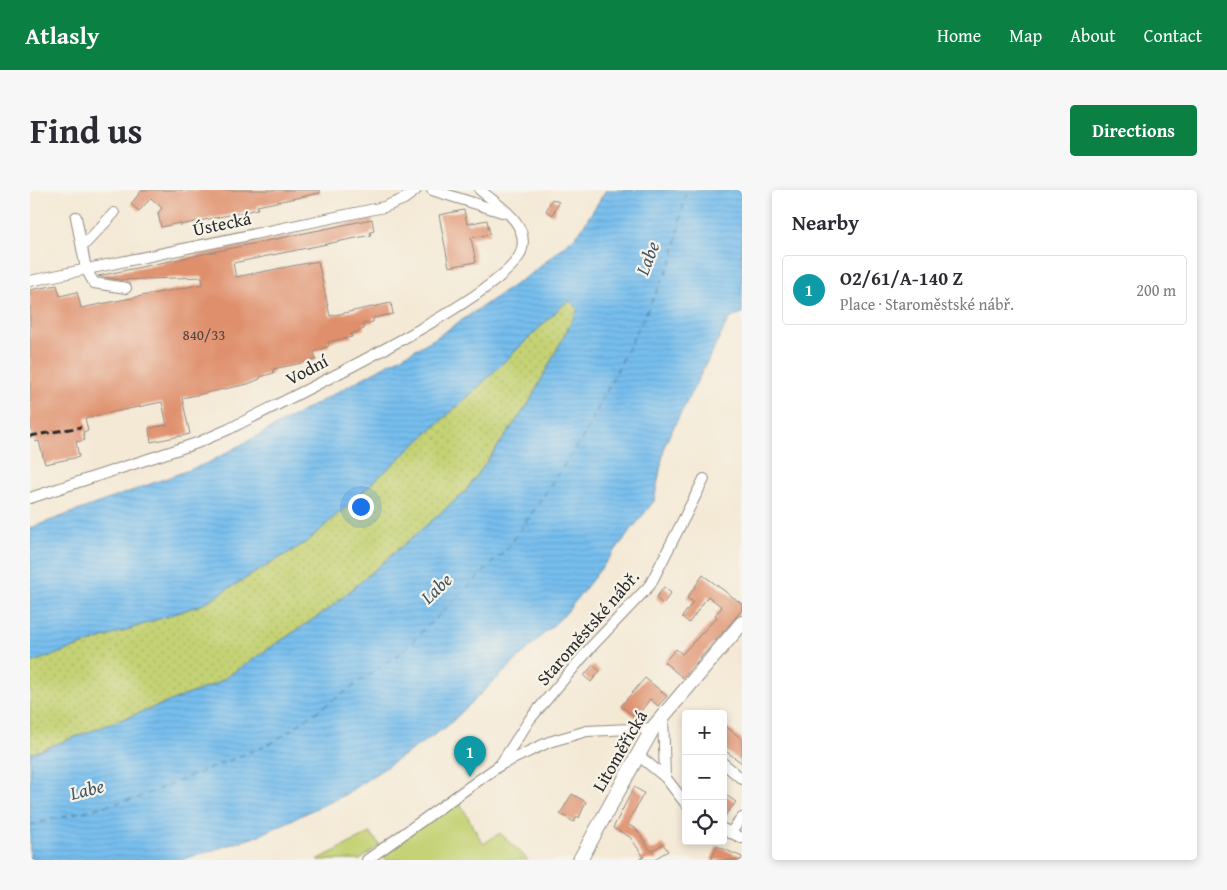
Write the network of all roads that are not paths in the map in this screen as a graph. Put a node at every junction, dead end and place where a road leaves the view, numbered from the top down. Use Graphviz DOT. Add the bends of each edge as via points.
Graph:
graph roads {
  1 [pos="416,190"];
  2 [pos="432,190"];
  3 [pos="480,190"];
  4 [pos="114,213"];
  5 [pos="510,215"];
  6 [pos="76,217"];
  7 [pos="82,247"];
  8 [pos="86,269"];
  9 [pos="30,280"];
  10 [pos="126,288"];
  11 [pos="704,479"];
  12 [pos="30,498"];
  13 [pos="742,623"];
  14 [pos="663,715"];
  15 [pos="653,728"];
  16 [pos="638,755"];
  17 [pos="500,765"];
  18 [pos="727,767"];
  19 [pos="665,777"];
  20 [pos="742,779"];
  21 [pos="683,800"];
  22 [pos="742,818"];
  23 [pos="727,831"];
  24 [pos="742,838"];
  25 [pos="580,859"];
  26 [pos="367,860"];
  1 -- 8 [label="street, Ústecká" via="384,207"];
  2 -- 5 [label="street"];
  3 -- 5 [label="street, Vodní"];
  4 -- 7 [label="street"];
  5 -- 12 [label="street, Vodní" via="521,234 521,253 486,288 446,315 230,429"];
  6 -- 7 [label="street"];
  7 -- 8 [label="street"];
  8 -- 9 [label="street, Ústecká"];
  8 -- 10 [label="street" via="94,283"];
  11 -- 17 [label="street, Staroměstské nábř." via="650,585 592,646 530,719"];
  13 -- 14 [label="main road, Litoměřická"];
  14 -- 15 [label="main road, Litoměřická"];
  14 -- 19 [label="street"];
  15 -- 16 [label="main road, Litoměřická"];
  15 -- 17 [label="street, Staroměstské nábř." via="587,731 549,742"];
  16 -- 19 [label="street"];
  16 -- 25 [label="main road, Litoměřická"];
  17 -- 26 [label="street, Staroměstské nábř."];
  18 -- 20 [label="street"];
  19 -- 21 [label="street"];
  22 -- 23 [label="street"];
  23 -- 24 [label="street"];
}
